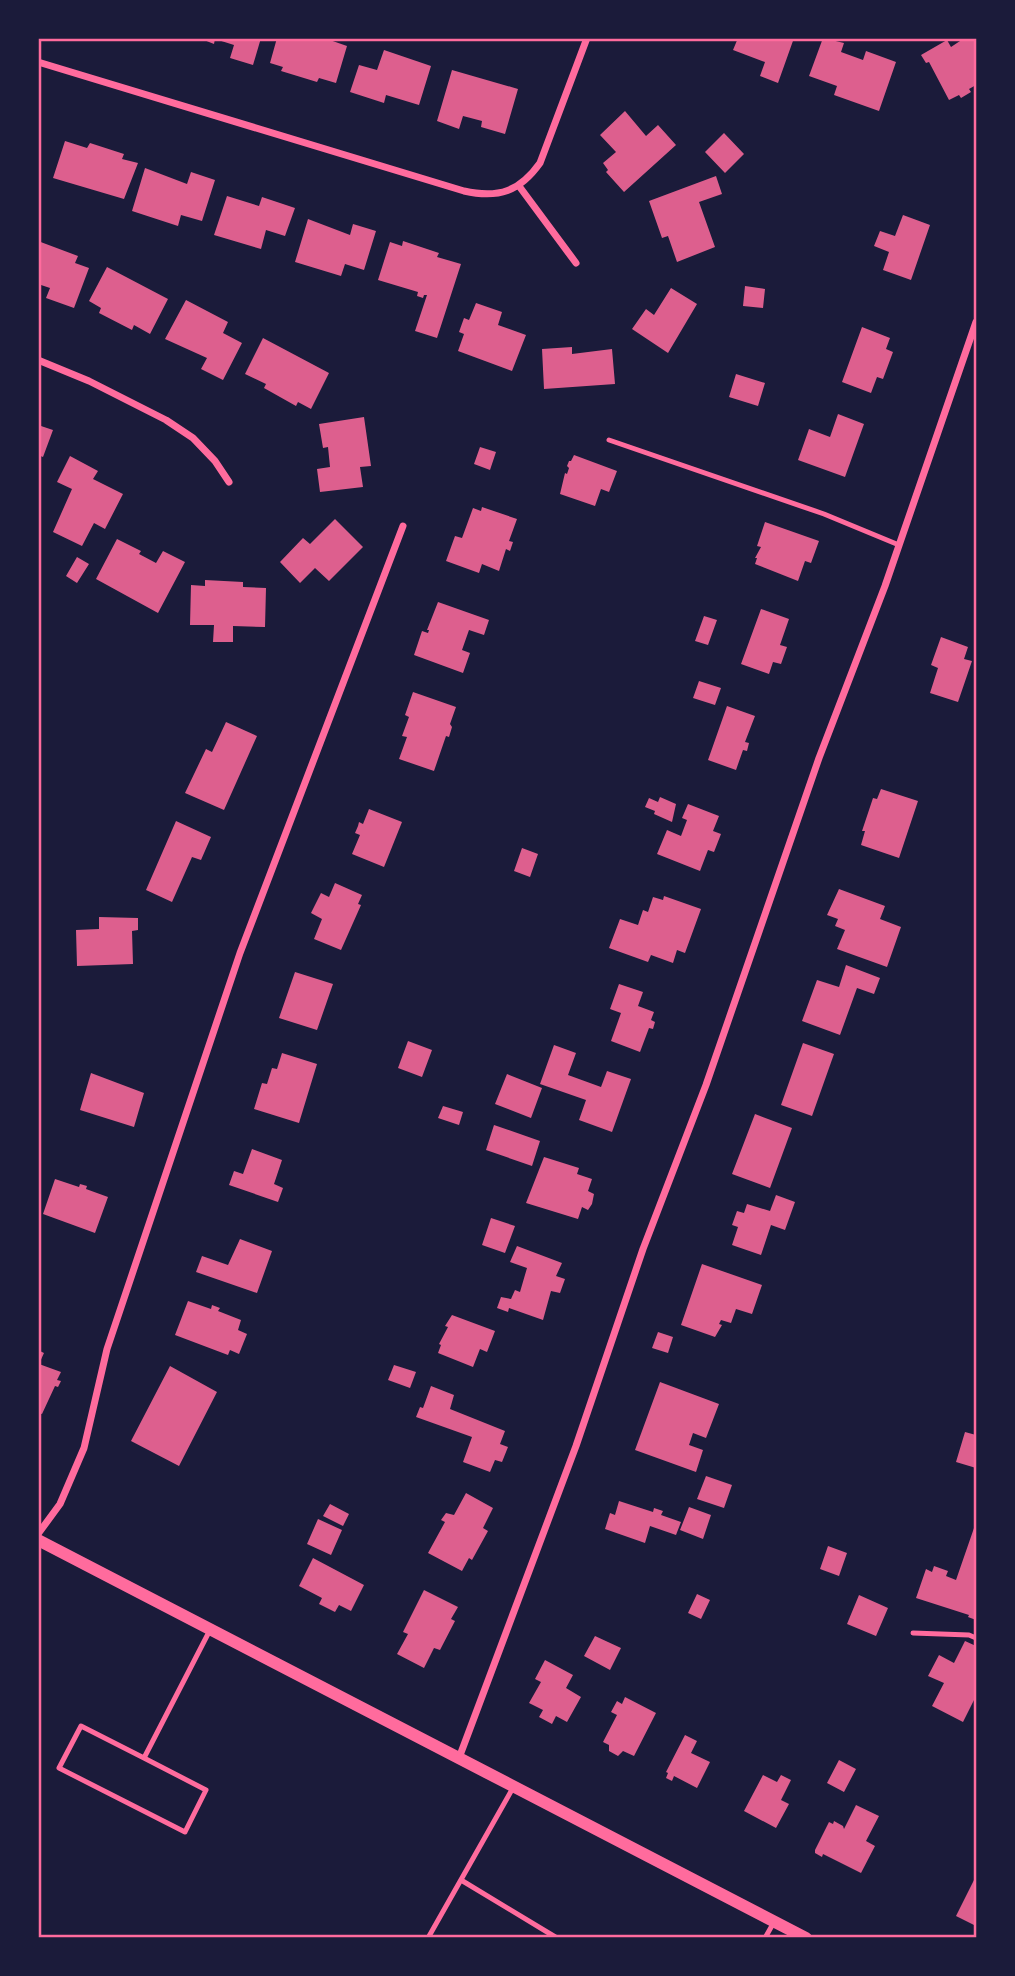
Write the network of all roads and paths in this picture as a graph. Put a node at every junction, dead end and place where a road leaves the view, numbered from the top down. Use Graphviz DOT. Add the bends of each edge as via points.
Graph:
graph roads {
  1 [pos="587,38"];
  2 [pos="38,62"];
  3 [pos="519,186"];
  4 [pos="576,264"];
  5 [pos="976,322"];
  6 [pos="38,360"];
  7 [pos="609,440"];
  8 [pos="229,482"];
  9 [pos="402,526"];
  10 [pos="899,545"];
  11 [pos="38,1534"];
  12 [pos="38,1541"];
  13 [pos="210,1630"];
  14 [pos="913,1633"];
  15 [pos="976,1637"];
  16 [pos="144,1758"];
  17 [pos="459,1758"];
  18 [pos="514,1786"];
  19 [pos="461,1880"];
  20 [pos="774,1922"];
  21 [pos="428,1937"];
  22 [pos="557,1937"];
  23 [pos="765,1937"];
  24 [pos="806,1937"];
  1 -- 3 [label="street" via="540,163"];
  2 -- 3 [label="street" via="479,195"];
  3 -- 4 [label="street"];
  5 -- 10 [label="street"];
  6 -- 8 [label="street" via="166,420 193,438"];
  7 -- 10 [label="lane" via="824,514"];
  9 -- 11 [label="street" via="240,953 107,1349 84,1448 60,1504"];
  10 -- 17 [label="street" via="576,1446"];
  12 -- 13 [label="street"];
  13 -- 16 [label="lane"];
  13 -- 17 [label="street"];
  14 -- 15 [label="lane"];
  16 -- 16 [label="lane" via="206,1790 185,1832 59,1768 81,1726"];
  17 -- 18 [label="street"];
  18 -- 19 [label="lane"];
  18 -- 20 [label="street"];
  19 -- 21 [label="lane"];
  19 -- 22 [label="lane"];
  20 -- 23 [label="lane"];
  20 -- 24 [label="street"];
}
